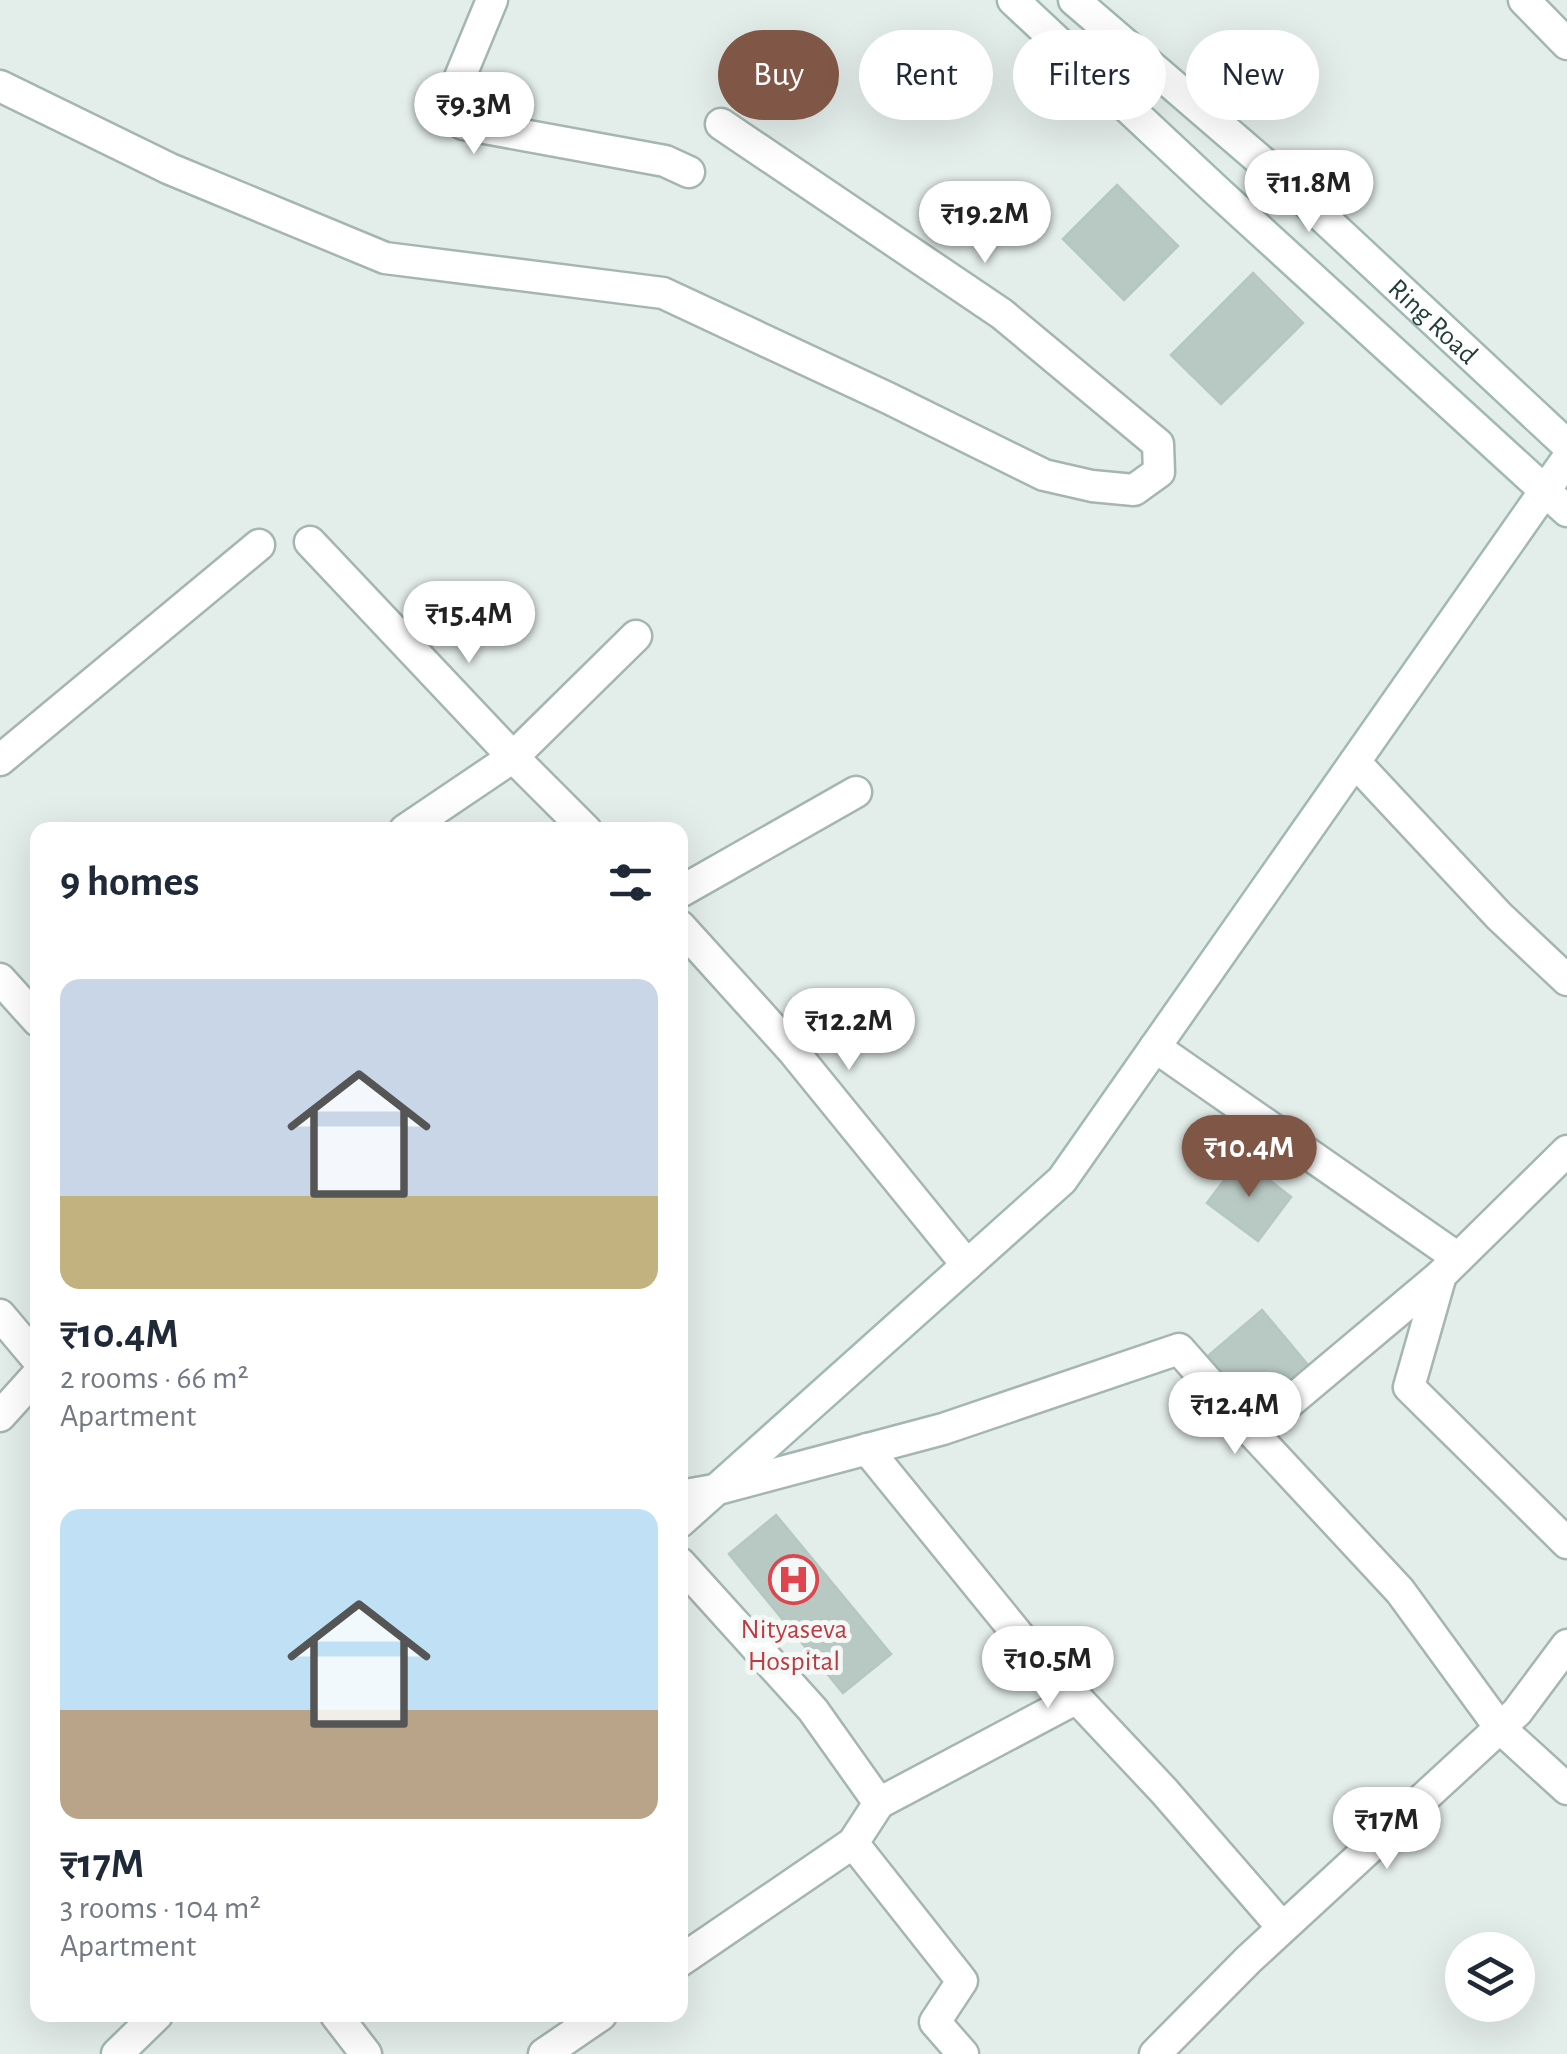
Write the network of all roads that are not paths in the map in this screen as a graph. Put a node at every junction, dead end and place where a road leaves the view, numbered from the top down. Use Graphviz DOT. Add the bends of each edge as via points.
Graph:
graph roads {
  1 [pos="492,0"];
  2 [pos="1013,0"];
  3 [pos="1074,0"];
  4 [pos="1524,0"];
  5 [pos="1567,44"];
  6 [pos="0,86"];
  7 [pos="721,124"];
  8 [pos="689,172"];
  9 [pos="1567,445"];
  10 [pos="1567,459"];
  11 [pos="1556,501"];
  12 [pos="310,542"];
  13 [pos="259,545"];
  14 [pos="636,636"];
  15 [pos="513,757"];
  16 [pos="0,760"];
  17 [pos="1354,762"];
  18 [pos="856,792"];
  19 [pos="416,822"];
  20 [pos="578,822"];
  21 [pos="688,887"];
  22 [pos="688,935"];
  23 [pos="0,979"];
  24 [pos="1567,980"];
  25 [pos="30,1012"];
  26 [pos="1155,1047"];
  27 [pos="1567,1152"];
  28 [pos="967,1265"];
  29 [pos="1450,1266"];
  30 [pos="0,1315"];
  31 [pos="30,1351"];
  32 [pos="30,1383"];
  33 [pos="0,1416"];
  34 [pos="1253,1433"];
  35 [pos="867,1450"];
  36 [pos="714,1490"];
  37 [pos="688,1495"];
  38 [pos="688,1514"];
  39 [pos="1567,1543"];
  40 [pos="688,1572"];
  41 [pos="1567,1646"];
  42 [pos="1077,1698"];
  43 [pos="1500,1728"];
  44 [pos="1567,1789"];
  45 [pos="880,1803"];
  46 [pos="853,1843"];
  47 [pos="1282,1928"];
  48 [pos="688,1956"];
  49 [pos="150,2022"];
  50 [pos="341,2022"];
  51 [pos="592,2022"];
  52 [pos="117,2054"];
  53 [pos="366,2054"];
  54 [pos="544,2054"];
  55 [pos="963,2054"];
  56 [pos="1155,2054"];
  1 -- 8 [label="street" via="451,99 463,124"];
  2 -- 11 [label="street"];
  3 -- 9 [label="street, Ring Road" via="1282,179"];
  4 -- 5 [label="street"];
  6 -- 7 [label="street" via="170,169 385,258 663,292 1044,475 1134,490 1159,472 1158,444 1002,314"];
  10 -- 11 [label="street"];
  11 -- 17 [label="street"];
  12 -- 15 [label="street"];
  13 -- 16 [label="street"];
  14 -- 15 [label="street"];
  15 -- 19 [label="street"];
  15 -- 20 [label="street"];
  17 -- 24 [label="street"];
  17 -- 26 [label="street"];
  18 -- 21 [label="street"];
  22 -- 28 [label="street"];
  23 -- 25 [label="street"];
  26 -- 28 [label="street" via="1062,1180"];
  26 -- 29 [label="street"];
  27 -- 29 [label="street"];
  28 -- 36 [label="street"];
  29 -- 34 [label="street"];
  29 -- 39 [label="street" via="1409,1386"];
  30 -- 31 [label="street"];
  32 -- 33 [label="street"];
  34 -- 35 [label="street" via="1179,1349"];
  34 -- 43 [label="street" via="1400,1591"];
  35 -- 36 [label="street"];
  35 -- 42 [label="street"];
  36 -- 37 [label="street"];
  36 -- 38 [label="street"];
  40 -- 45 [label="street" via="813,1710"];
  41 -- 43 [label="street"];
  42 -- 45 [label="street"];
  42 -- 47 [label="street"];
  43 -- 44 [label="street"];
  43 -- 47 [label="street"];
  45 -- 46 [label="street"];
  46 -- 48 [label="street"];
  46 -- 55 [label="street" via="962,1980 935,2022"];
  47 -- 56 [label="street"];
  49 -- 52 [label="street"];
  50 -- 53 [label="street"];
  51 -- 54 [label="street"];
}
